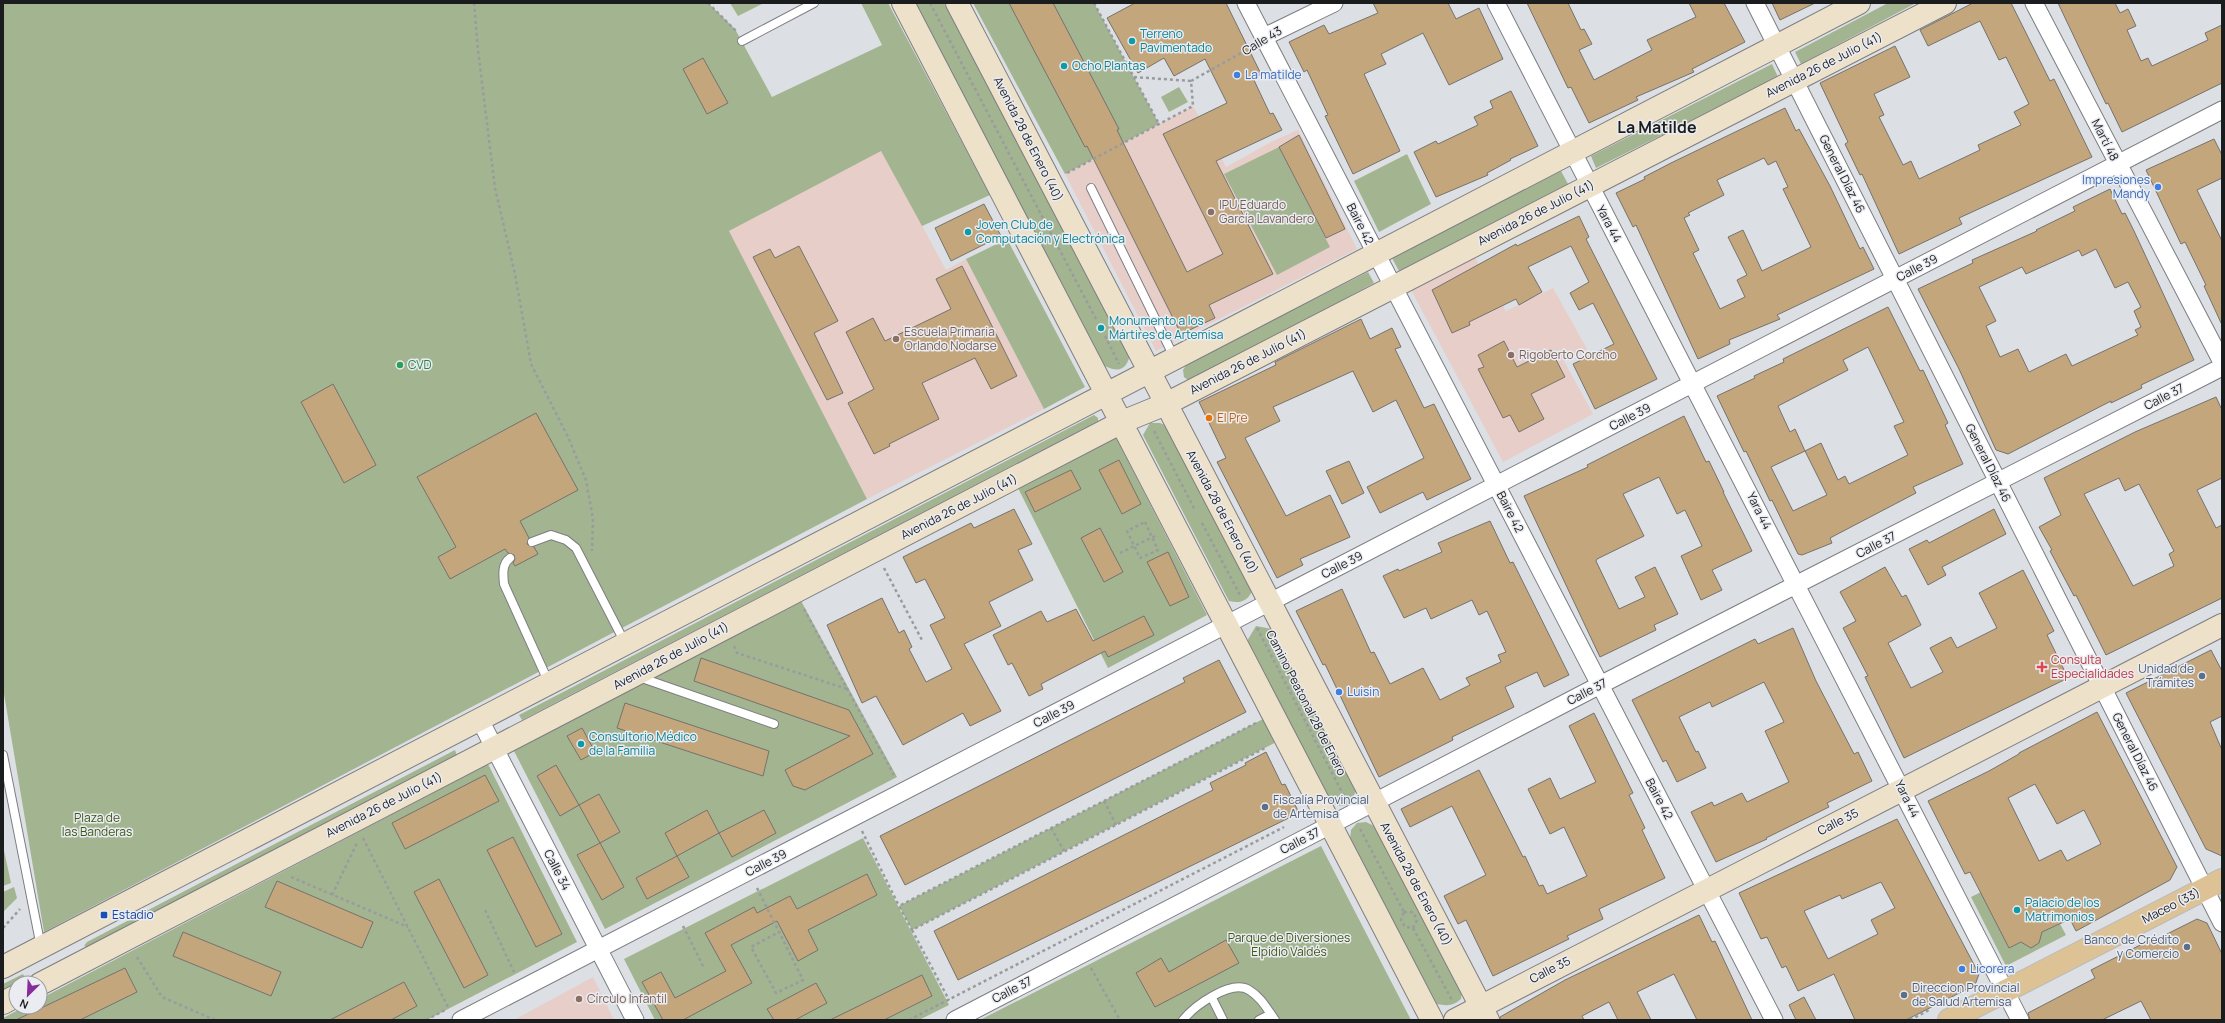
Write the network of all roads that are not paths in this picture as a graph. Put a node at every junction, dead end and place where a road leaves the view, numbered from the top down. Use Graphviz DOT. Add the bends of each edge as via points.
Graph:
graph roads {
  1 [pos="814,3"];
  2 [pos="903,3"];
  3 [pos="957,3"];
  4 [pos="1246,3"];
  5 [pos="1334,3"];
  6 [pos="1496,3"];
  7 [pos="1754,3"];
  8 [pos="1859,3"];
  9 [pos="1945,3"];
  10 [pos="2034,3"];
  11 [pos="1264,37"];
  12 [pos="742,41"];
  13 [pos="1776,46"];
  14 [pos="1794,81"];
  15 [pos="2222,110"];
  16 [pos="1572,152"];
  17 [pos="2118,164"];
  18 [pos="1589,186"];
  19 [pos="1091,188"];
  20 [pos="1376,253"];
  21 [pos="1896,279"];
  22 [pos="1393,287"];
  23 [pos="1174,357"];
  24 [pos="2222,362"];
  25 [pos="2222,367"];
  26 [pos="1148,371"];
  27 [pos="1693,384"];
  28 [pos="1107,395"];
  29 [pos="1166,404"];
  30 [pos="1122,422"];
  31 [pos="1998,482"];
  32 [pos="1496,486"];
  33 [pos="532,542"];
  34 [pos="510,558"];
  35 [pos="1797,585"];
  36 [pos="1270,602"];
  37 [pos="1227,624"];
  38 [pos="2222,625"];
  39 [pos="626,644"];
  40 [pos="634,676"];
  41 [pos="549,684"];
  42 [pos="1600,685"];
  43 [pos="2102,687"];
  44 [pos="480,720"];
  45 [pos="774,724"];
  46 [pos="494,748"];
  47 [pos="3,755"];
  48 [pos="1902,790"];
  49 [pos="1374,802"];
  50 [pos="1331,825"];
  51 [pos="2213,885"];
  52 [pos="1706,890"];
  53 [pos="2222,923"];
  54 [pos="42,947"];
  55 [pos="598,949"];
  56 [pos="3,968"];
  57 [pos="47,975"];
  58 [pos="48,980"];
  59 [pos="2004,991"];
  60 [pos="1212,998"];
  61 [pos="456,1013"];
  62 [pos="1484,1013"];
  63 [pos="1273,1017"];
  64 [pos="957,1019"];
  65 [pos="1458,1019"];
  66 [pos="635,1020"];
  67 [pos="1183,1020"];
  68 [pos="1222,1020"];
  69 [pos="1259,1020"];
  70 [pos="1432,1020"];
  71 [pos="1774,1020"];
  72 [pos="1949,1020"];
  73 [pos="2020,1020"];
  1 -- 12 [label="lane"];
  2 -- 28 [label="main road"];
  3 -- 26 [label="main road, Avenida 28 de Enero (40)"];
  4 -- 11 [label="street, Baire 42"];
  5 -- 11 [label="street, Calle 43"];
  6 -- 16 [label="street, Yara 44"];
  7 -- 13 [label="street, General Díaz 46"];
  8 -- 13 [label="main road"];
  9 -- 14 [label="main road, Avenida 26 de Julio (41)"];
  10 -- 17 [label="street, Martí 48"];
  11 -- 20 [label="street, Baire 42"];
  13 -- 14 [label="street, General Díaz 46"];
  13 -- 16 [label="main road"];
  14 -- 18 [label="main road, Avenida 26 de Julio (41)"];
  14 -- 21 [label="street, General Díaz 46"];
  15 -- 17 [label="street, Calle 39"];
  16 -- 18 [label="street, Yara 44"];
  16 -- 20 [label="main road"];
  17 -- 21 [label="street, Calle 39"];
  17 -- 24 [label="street, Martí 48"];
  18 -- 22 [label="main road, Avenida 26 de Julio (41)"];
  18 -- 27 [label="street, Yara 44"];
  19 -- 23 [label="lane"];
  20 -- 22 [label="street, Baire 42"];
  20 -- 23 [label="main road"];
  21 -- 27 [label="street, Calle 39"];
  21 -- 31 [label="street, General Díaz 46"];
  22 -- 29 [label="main road, Avenida 26 de Julio (41)"];
  22 -- 32 [label="street, Baire 42"];
  23 -- 26 [label="main road"];
  25 -- 31 [label="street, Calle 37"];
  26 -- 28 [label="main road"];
  26 -- 29 [label="main road, Avenida 28 de Enero (40)"];
  27 -- 32 [label="street, Calle 39"];
  27 -- 35 [label="street, Yara 44"];
  28 -- 30 [label="main road"];
  28 -- 39 [label="main road"];
  29 -- 30 [label="main road, Avenida 26 de Julio (41)"];
  29 -- 36 [label="main road, Avenida 28 de Enero (40)"];
  30 -- 37 [label="main road"];
  30 -- 40 [label="main road, Avenida 26 de Julio (41)"];
  31 -- 35 [label="street, Calle 37"];
  31 -- 43 [label="street, General Díaz 46"];
  32 -- 36 [label="street, Calle 39"];
  32 -- 42 [label="street, Baire 42"];
  33 -- 39 [label="lane" via="551,535 566,540 576,548"];
  34 -- 41 [label="lane" via="506,561 503,573 504,584"];
  35 -- 42 [label="street, Calle 37"];
  35 -- 48 [label="street, Yara 44"];
  36 -- 37 [label="street, Calle 39"];
  36 -- 49 [label="main road, Avenida 28 de Enero (40)"];
  37 -- 50 [label="main road"];
  37 -- 55 [label="street, Calle 39"];
  38 -- 43 [label="main road, Calle 35"];
  39 -- 41 [label="main road"];
  40 -- 45 [label="lane"];
  40 -- 46 [label="main road, Avenida 26 de Julio (41)"];
  41 -- 44 [label="main road"];
  42 -- 49 [label="street, Calle 37"];
  42 -- 52 [label="street, Baire 42"];
  43 -- 48 [label="main road, Calle 35"];
  43 -- 51 [label="street, General Díaz 46"];
  44 -- 46 [label="street, Calle 34"];
  44 -- 54 [label="main road"];
  46 -- 55 [label="street, Calle 34"];
  46 -- 58 [label="main road, Avenida 26 de Julio (41)"];
  47 -- 54 [label="lane"];
  48 -- 52 [label="main road, Calle 35"];
  48 -- 59 [label="street, Yara 44"];
  49 -- 50 [label="street, Calle 37"];
  49 -- 62 [label="main road, Avenida 28 de Enero (40)"];
  50 -- 64 [label="street, Calle 37"];
  50 -- 70 [label="main road"];
  51 -- 53 [label="street, General Díaz 46"];
  51 -- 59 [label="main road, Maceo (33)"];
  52 -- 62 [label="main road, Calle 35"];
  52 -- 71 [label="street, Baire 42"];
  54 -- 56 [label="main road"];
  54 -- 57 [label="main road"];
  55 -- 61 [label="street, Calle 39"];
  55 -- 66 [label="street, Calle 34"];
  59 -- 72 [label="main road, Maceo (33)"];
  59 -- 73 [label="street, Yara 44"];
  60 -- 63 [label="lane" via="1231,988 1248,989 1263,1001"];
  60 -- 67 [label="lane" via="1191,1010"];
  60 -- 68 [label="lane"];
  62 -- 65 [label="main road, Calle 35"];
  63 -- 69 [label="lane"];
}
